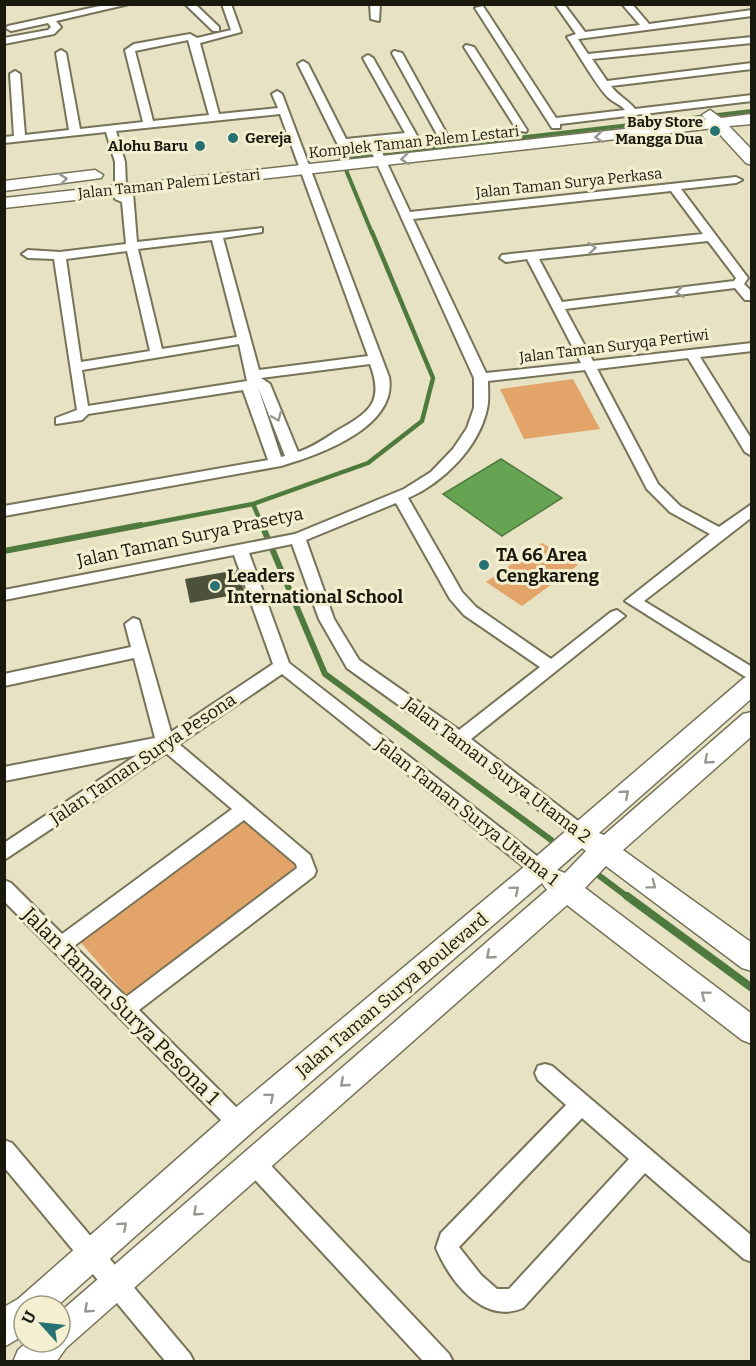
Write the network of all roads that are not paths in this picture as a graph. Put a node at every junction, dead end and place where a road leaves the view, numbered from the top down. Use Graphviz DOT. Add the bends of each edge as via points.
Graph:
graph roads {
  1 [pos="125,4"];
  2 [pos="189,4"];
  3 [pos="226,4"];
  4 [pos="375,4"];
  5 [pos="559,4"];
  6 [pos="626,4"];
  7 [pos="480,8"];
  8 [pos="752,14"];
  9 [pos="376,19"];
  10 [pos="50,20"];
  11 [pos="647,27"];
  12 [pos="10,28"];
  13 [pos="216,29"];
  14 [pos="581,34"];
  15 [pos="752,40"];
  16 [pos="4,41"];
  17 [pos="195,41"];
  18 [pos="469,47"];
  19 [pos="61,53"];
  20 [pos="397,53"];
  21 [pos="585,57"];
  22 [pos="368,58"];
  23 [pos="712,58"];
  24 [pos="303,64"];
  25 [pos="752,66"];
  26 [pos="15,74"];
  27 [pos="604,84"];
  28 [pos="277,94"];
  29 [pos="405,96"];
  30 [pos="752,98"];
  31 [pos="752,103"];
  32 [pos="285,111"];
  33 [pos="632,112"];
  34 [pos="709,114"];
  35 [pos="736,114"];
  36 [pos="215,117"];
  37 [pos="554,124"];
  38 [pos="149,125"];
  39 [pos="522,130"];
  40 [pos="110,131"];
  41 [pos="75,133"];
  42 [pos="752,133"];
  43 [pos="20,138"];
  44 [pos="444,138"];
  45 [pos="414,139"];
  46 [pos="4,140"];
  47 [pos="378,154"];
  48 [pos="752,159"];
  49 [pos="233,161"];
  50 [pos="303,162"];
  51 [pos="342,166"];
  52 [pos="123,174"];
  53 [pos="736,180"];
  54 [pos="4,186"];
  55 [pos="673,186"];
  56 [pos="4,203"];
  57 [pos="406,216"];
  58 [pos="258,230"];
  59 [pos="218,236"];
  60 [pos="711,237"];
  61 [pos="132,247"];
  62 [pos="28,254"];
  63 [pos="534,255"];
  64 [pos="60,256"];
  65 [pos="506,258"];
  66 [pos="738,284"];
  67 [pos="749,297"];
  68 [pos="559,306"];
  69 [pos="243,340"];
  70 [pos="752,347"];
  71 [pos="157,354"];
  72 [pos="692,354"];
  73 [pos="375,359"];
  74 [pos="589,361"];
  75 [pos="75,367"];
  76 [pos="481,378"];
  77 [pos="253,381"];
  78 [pos="84,411"];
  79 [pos="61,422"];
  80 [pos="752,452"];
  81 [pos="293,458"];
  82 [pos="276,463"];
  83 [pos="400,496"];
  84 [pos="752,510"];
  85 [pos="4,512"];
  86 [pos="719,534"];
  87 [pos="291,539"];
  88 [pos="240,550"];
  89 [pos="4,595"];
  90 [pos="617,615"];
  91 [pos="133,624"];
  92 [pos="139,651"];
  93 [pos="282,666"];
  94 [pos="551,668"];
  95 [pos="752,675"];
  96 [pos="4,680"];
  97 [pos="752,684"];
  98 [pos="752,721"];
  99 [pos="459,739"];
  100 [pos="165,742"];
  101 [pos="4,774"];
  102 [pos="246,809"];
  103 [pos="575,837"];
  104 [pos="4,853"];
  105 [pos="600,855"];
  106 [pos="545,865"];
  107 [pos="571,884"];
  108 [pos="4,888"];
  109 [pos="61,945"];
  110 [pos="752,959"];
  111 [pos="125,1009"];
  112 [pos="752,1031"];
  113 [pos="544,1073"];
  114 [pos="581,1104"];
  115 [pos="239,1124"];
  116 [pos="4,1150"];
  117 [pos="644,1158"];
  118 [pos="253,1162"];
  119 [pos="752,1251"];
  120 [pos="90,1255"];
  121 [pos="117,1284"];
  122 [pos="46,1294"];
  123 [pos="72,1324"];
  124 [pos="182,1362"];
  125 [pos="441,1362"];
  1 -- 10 [label="street"];
  2 -- 13 [label="street"];
  3 -- 17 [label="street" via="236,32"];
  4 -- 9 [label="street"];
  5 -- 14 [label="street"];
  6 -- 11 [label="street"];
  7 -- 37 [label="street"];
  8 -- 11 [label="street"];
  10 -- 12 [label="street"];
  10 -- 16 [label="street" via="56,27 51,32"];
  11 -- 14 [label="street"];
  14 -- 21 [label="street" via="572,40"];
  15 -- 23 [label="street"];
  17 -- 36 [label="street"];
  17 -- 38 [label="street" via="190,37 131,48"];
  18 -- 39 [label="street"];
  19 -- 41 [label="street"];
  20 -- 29 [label="street"];
  21 -- 23 [label="street"];
  21 -- 27 [label="street"];
  22 -- 29 [label="street"];
  23 -- 25 [label="street"];
  23 -- 27 [label="street"];
  24 -- 45 [label="street" via="342,143"];
  26 -- 43 [label="street"];
  27 -- 33 [label="street"];
  28 -- 32 [label="street"];
  29 -- 44 [label="street"];
  29 -- 45 [label="street"];
  30 -- 34 [label="street"];
  31 -- 35 [label="street, Komplek Taman Palem Lestari"];
  32 -- 36 [label="street"];
  32 -- 50 [label="street"];
  33 -- 34 [label="street"];
  33 -- 37 [label="street"];
  34 -- 35 [label="street, Komplek Taman Palem Lestari"];
  34 -- 37 [label="street, Komplek Taman Palem Lestari"];
  34 -- 47 [label="street, Komplek Taman Palem Lestari, one-way"];
  34 -- 48 [label="street"];
  35 -- 42 [label="street"];
  36 -- 38 [label="street"];
  37 -- 39 [label="street, Komplek Taman Palem Lestari"];
  38 -- 40 [label="street"];
  39 -- 44 [label="street, Komplek Taman Palem Lestari"];
  40 -- 41 [label="street"];
  40 -- 52 [label="street" via="113,162"];
  41 -- 43 [label="street"];
  43 -- 46 [label="street"];
  44 -- 45 [label="street, Komplek Taman Palem Lestari"];
  45 -- 47 [label="street, Komplek Taman Palem Lestari"];
  47 -- 50 [label="street, Komplek Taman Palem Lestari"];
  47 -- 51 [label="street, Komplek Taman Palem Lestari"];
  47 -- 57 [label="street, Jalan Taman Surya Prasetya"];
  49 -- 50 [label="street, Komplek Taman Palem Lestari"];
  50 -- 51 [label="street, Jalan Taman Palem Lestari"];
  50 -- 52 [label="street, Jalan Taman Palem Lestari"];
  50 -- 73 [label="street"];
  54 -- 52 [label="street, one-way"];
  52 -- 56 [label="street, Jalan Taman Palem Lestari"];
  52 -- 61 [label="street"];
  53 -- 55 [label="street, Jalan Taman Surya Perkasa"];
  55 -- 57 [label="street, Jalan Taman Surya Perkasa"];
  55 -- 60 [label="street"];
  57 -- 76 [label="street, Jalan Taman Surya Prasetya"];
  58 -- 59 [label="street"];
  59 -- 61 [label="street"];
  59 -- 69 [label="street"];
  63 -- 60 [label="street, one-way"];
  60 -- 66 [label="street" via="742,278"];
  61 -- 64 [label="street"];
  61 -- 71 [label="street"];
  62 -- 64 [label="street"];
  63 -- 65 [label="street"];
  63 -- 68 [label="street"];
  64 -- 75 [label="street"];
  66 -- 67 [label="street"];
  66 -- 68 [label="street, one-way"];
  68 -- 74 [label="street"];
  69 -- 71 [label="street"];
  69 -- 77 [label="street"];
  70 -- 72 [label="street, Jalan Taman Suryqa Pertiwi"];
  71 -- 75 [label="street"];
  72 -- 74 [label="street, Jalan Taman Suryqa Pertiwi"];
  72 -- 80 [label="street"];
  73 -- 77 [label="street"];
  73 -- 81 [label="street" via="384,388 380,404 368,419 312,452"];
  74 -- 76 [label="street, Jalan Taman Suryqa Pertiwi"];
  74 -- 86 [label="street" via="661,498"];
  75 -- 78 [label="street"];
  76 -- 83 [label="street, Jalan Taman Surya Prasetya" via="481,408 474,428 458,452 436,475"];
  77 -- 78 [label="street"];
  77 -- 81 [label="street, one-way" via="263,384"];
  77 -- 82 [label="street"];
  78 -- 79 [label="street"];
  81 -- 82 [label="street"];
  82 -- 85 [label="street"];
  83 -- 87 [label="street, Jalan Taman Surya Prasetya"];
  83 -- 94 [label="street" via="456,595 470,610"];
  84 -- 86 [label="street"];
  86 -- 95 [label="street" via="633,601"];
  87 -- 88 [label="street, Jalan Taman Surya Prasetya"];
  87 -- 99 [label="street, Jalan Taman Surya Utama 2" via="334,635 353,664"];
  88 -- 89 [label="street, Jalan Taman Surya Prasetya"];
  88 -- 93 [label="street"];
  90 -- 94 [label="street"];
  91 -- 92 [label="street"];
  92 -- 96 [label="street"];
  92 -- 100 [label="street"];
  93 -- 100 [label="street, Jalan Taman Surya Pesona"];
  93 -- 106 [label="street, Jalan Taman Surya Utama 1"];
  94 -- 99 [label="street"];
  103 -- 97 [label="street, Jalan Taman Surya Boulevard, one-way"];
  98 -- 105 [label="street, Jalan Taman Surya Boulevard, one-way"];
  99 -- 103 [label="street, Jalan Taman Surya Utama 2"];
  100 -- 101 [label="street"];
  100 -- 102 [label="street"];
  100 -- 104 [label="street, Jalan Taman Surya Pesona"];
  102 -- 109 [label="street"];
  102 -- 111 [label="street" via="310,873"];
  103 -- 105 [label="street, Jalan Taman Surya Utama 2"];
  103 -- 106 [label="street, Jalan Taman Surya Boulevard"];
  105 -- 107 [label="street, Jalan Taman Surya Boulevard"];
  105 -- 110 [label="street, Jalan Taman Surya Utama 2, one-way"];
  106 -- 107 [label="street, Jalan Taman Surya Utama 1"];
  115 -- 106 [label="street, Jalan Taman Surya Boulevard, one-way"];
  112 -- 107 [label="street, Jalan Taman Surya Utama 1, one-way"];
  107 -- 118 [label="street, Jalan Taman Surya Boulevard, one-way"];
  108 -- 109 [label="street, Jalan Taman Surya Pesona 1"];
  109 -- 111 [label="street, Jalan Taman Surya Pesona 1"];
  111 -- 115 [label="street, Jalan Taman Surya Pesona 1"];
  113 -- 114 [label="street"];
  114 -- 117 [label="street"];
  114 -- 117 [label="street" via="449,1241 451,1257 490,1299 514,1300"];
  120 -- 115 [label="street, Jalan Taman Surya Boulevard, one-way"];
  116 -- 120 [label="street"];
  117 -- 119 [label="street"];
  118 -- 121 [label="street, Jalan Taman Surya Boulevard, one-way"];
  118 -- 125 [label="street"];
  120 -- 121 [label="street"];
  120 -- 122 [label="street, Jalan Taman Surya Boulevard"];
  121 -- 123 [label="street, Jalan Taman Surya Boulevard, one-way"];
  121 -- 124 [label="street"];
}
